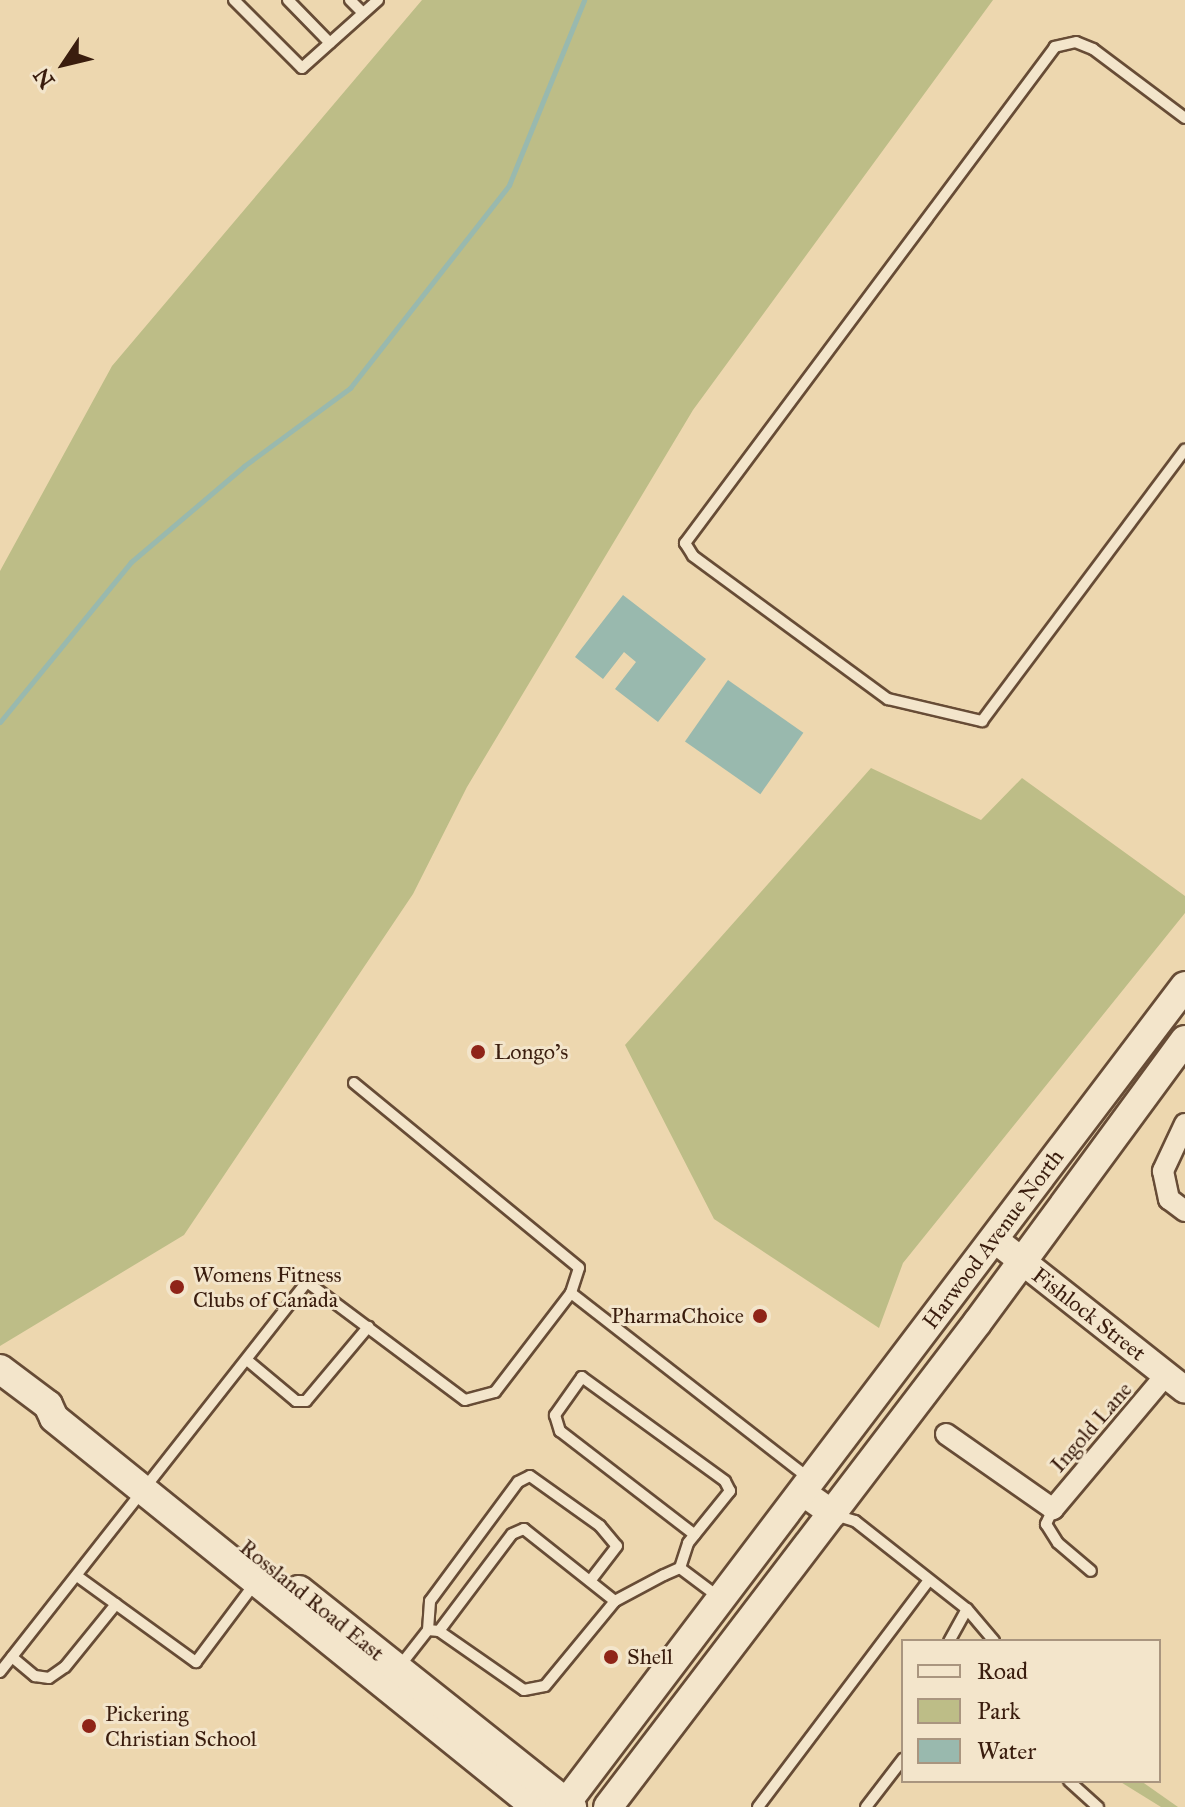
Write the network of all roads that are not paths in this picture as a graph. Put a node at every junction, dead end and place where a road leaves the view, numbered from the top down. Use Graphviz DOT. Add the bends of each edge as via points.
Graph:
graph roads {
  1 [pos="234,0"];
  2 [pos="288,0"];
  3 [pos="350,0"];
  4 [pos="378,0"];
  5 [pos="363,13"];
  6 [pos="330,43"];
  7 [pos="1185,118"];
  8 [pos="1185,450"];
  9 [pos="1185,986"];
  10 [pos="1185,1040"];
  11 [pos="354,1083"];
  12 [pos="1185,1124"];
  13 [pos="1185,1211"];
  14 [pos="994,1239"];
  15 [pos="1023,1262"];
  16 [pos="571,1293"];
  17 [pos="368,1327"];
  18 [pos="247,1360"];
  19 [pos="0,1369"];
  20 [pos="1176,1382"];
  21 [pos="946,1434"];
  22 [pos="151,1483"];
  23 [pos="807,1487"];
  24 [pos="1053,1509"];
  25 [pos="844,1518"];
  26 [pos="695,1535"];
  27 [pos="680,1568"];
  28 [pos="1091,1571"];
  29 [pos="77,1576"];
  30 [pos="257,1580"];
  31 [pos="590,1581"];
  32 [pos="928,1581"];
  33 [pos="721,1599"];
  34 [pos="615,1601"];
  35 [pos="116,1604"];
  36 [pos="967,1609"];
  37 [pos="434,1630"];
  38 [pos="950,1639"];
  39 [pos="992,1639"];
  40 [pos="12,1657"];
  41 [pos="398,1668"];
  42 [pos="0,1672"];
  43 [pos="901,1762"];
  44 [pos="1071,1783"];
  45 [pos="568,1805"];
  46 [pos="536,1807"];
  47 [pos="608,1807"];
  48 [pos="758,1807"];
  49 [pos="866,1807"];
  50 [pos="1098,1807"];
  1 -- 6 [label="lane" via="302,68"];
  2 -- 6 [label="lane"];
  3 -- 5 [label="lane"];
  4 -- 5 [label="lane"];
  5 -- 6 [label="lane"];
  7 -- 8 [label="lane" via="1093,49 1076,42 1055,47 688,532 685,543 693,556 888,699 982,721"];
  9 -- 14 [label="main road, Harwood Avenue North"];
  10 -- 15 [label="main road, Harwood Avenue North"];
  11 -- 16 [label="lane" via="579,1268"];
  12 -- 13 [label="street" via="1163,1171 1169,1199"];
  14 -- 15 [label="street, Fishlock Street"];
  14 -- 23 [label="main road, Harwood Avenue North"];
  15 -- 20 [label="street, Fishlock Street"];
  15 -- 25 [label="main road, Harwood Avenue North" via="857,1482"];
  16 -- 17 [label="lane" via="495,1392 465,1400"];
  16 -- 23 [label="lane"];
  17 -- 18 [label="lane" via="306,1401 296,1401"];
  17 -- 18 [label="lane" via="307,1282"];
  18 -- 22 [label="lane"];
  19 -- 22 [label="main road, Rossland Road East" via="48,1405 54,1418"];
  20 -- 24 [label="street, Ingold Lane"];
  21 -- 24 [label="street"];
  22 -- 29 [label="lane"];
  22 -- 30 [label="main road, Rossland Road East"];
  22 -- 41 [label="main road, Rossland Road East"];
  23 -- 25 [label="street"];
  23 -- 33 [label="main road, Harwood Avenue North"];
  24 -- 28 [label="lane" via="1046,1524 1058,1543"];
  25 -- 32 [label="lane"];
  25 -- 47 [label="main road, Harwood Avenue North"];
  26 -- 26 [label="lane" via="730,1491 725,1481 582,1377 555,1415 560,1431"];
  26 -- 27 [label="lane"];
  27 -- 33 [label="lane"];
  27 -- 34 [label="lane"];
  29 -- 35 [label="lane"];
  29 -- 40 [label="lane"];
  30 -- 35 [label="lane" via="196,1662"];
  30 -- 46 [label="main road, Rossland Road East"];
  31 -- 34 [label="lane"];
  31 -- 37 [label="lane" via="524,1529 512,1534"];
  31 -- 37 [label="lane" via="617,1546 600,1526 530,1476 518,1482 430,1601"];
  32 -- 36 [label="lane"];
  32 -- 48 [label="lane"];
  33 -- 45 [label="main road, Harwood Avenue North"];
  34 -- 37 [label="lane" via="545,1686 524,1690"];
  35 -- 40 [label="lane" via="65,1667 49,1678 35,1676"];
  36 -- 38 [label="lane"];
  36 -- 39 [label="lane"];
  37 -- 41 [label="lane"];
  40 -- 42 [label="lane"];
  41 -- 45 [label="main road, Rossland Road East"];
  43 -- 49 [label="lane"];
  44 -- 50 [label="lane"];
}
